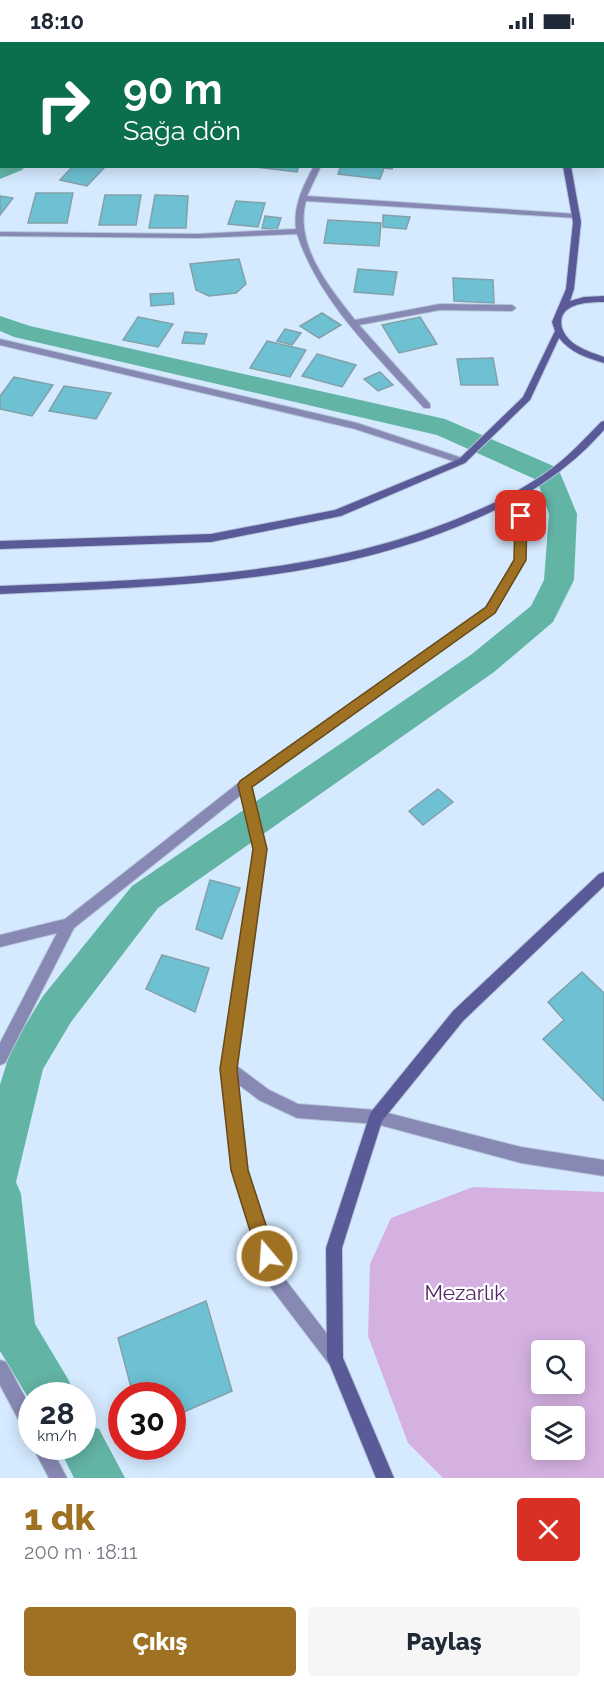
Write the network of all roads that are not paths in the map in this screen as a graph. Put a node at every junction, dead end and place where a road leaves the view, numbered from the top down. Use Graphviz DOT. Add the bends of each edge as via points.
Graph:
graph roads {
  1 [pos="317,168"];
  2 [pos="567,168"];
  3 [pos="302,198"];
  4 [pos="576,216"];
  5 [pos="299,231"];
  6 [pos="0,234"];
  7 [pos="604,298"];
  8 [pos="512,308"];
  9 [pos="562,310"];
  10 [pos="354,323"];
  11 [pos="557,333"];
  12 [pos="0,342"];
  13 [pos="604,360"];
  14 [pos="427,406"];
  15 [pos="604,424"];
  16 [pos="462,460"];
  17 [pos="526,490"];
  18 [pos="0,545"];
  19 [pos="0,590"];
  20 [pos="245,785"];
  21 [pos="604,878"];
  22 [pos="69,924"];
  23 [pos="0,941"];
  24 [pos="0,1058"];
  25 [pos="229,1069"];
  26 [pos="376,1117"];
  27 [pos="604,1168"];
  28 [pos="335,1358"];
  29 [pos="0,1368"];
  30 [pos="18,1402"];
  31 [pos="48,1460"];
  32 [pos="58,1478"];
  33 [pos="385,1478"];
  1 -- 3 [label="street"];
  2 -- 4 [label="main road"];
  3 -- 4 [label="street"];
  3 -- 5 [label="street"];
  4 -- 9 [label="main road" via="570,289"];
  5 -- 6 [label="street" via="198,236"];
  5 -- 10 [label="street" via="325,291"];
  7 -- 9 [label="main road" via="585,300"];
  8 -- 10 [label="street" via="440,307"];
  9 -- 11 [label="main road" via="557,317"];
  10 -- 14 [label="street"];
  11 -- 13 [label="main road" via="574,350"];
  11 -- 16 [label="main road" via="527,398"];
  12 -- 16 [label="street" via="357,426"];
  15 -- 17 [label="main road" via="569,461"];
  16 -- 18 [label="main road" via="337,513 211,538"];
  17 -- 19 [label="main road" via="449,529 326,563 220,579"];
  17 -- 20 [label="street" via="520,560 490,610"];
  20 -- 22 [label="street"];
  20 -- 25 [label="street" via="260,849"];
  21 -- 26 [label="main road" via="458,1016"];
  22 -- 23 [label="street"];
  22 -- 24 [label="street"];
  25 -- 26 [label="street" via="264,1095 297,1111"];
  25 -- 28 [label="street" via="240,1170 274,1278"];
  26 -- 27 [label="street" via="521,1155"];
  26 -- 28 [label="main road" via="334,1248"];
  28 -- 33 [label="main road"];
  29 -- 30 [label="street"];
  31 -- 32 [label="street"];
}
